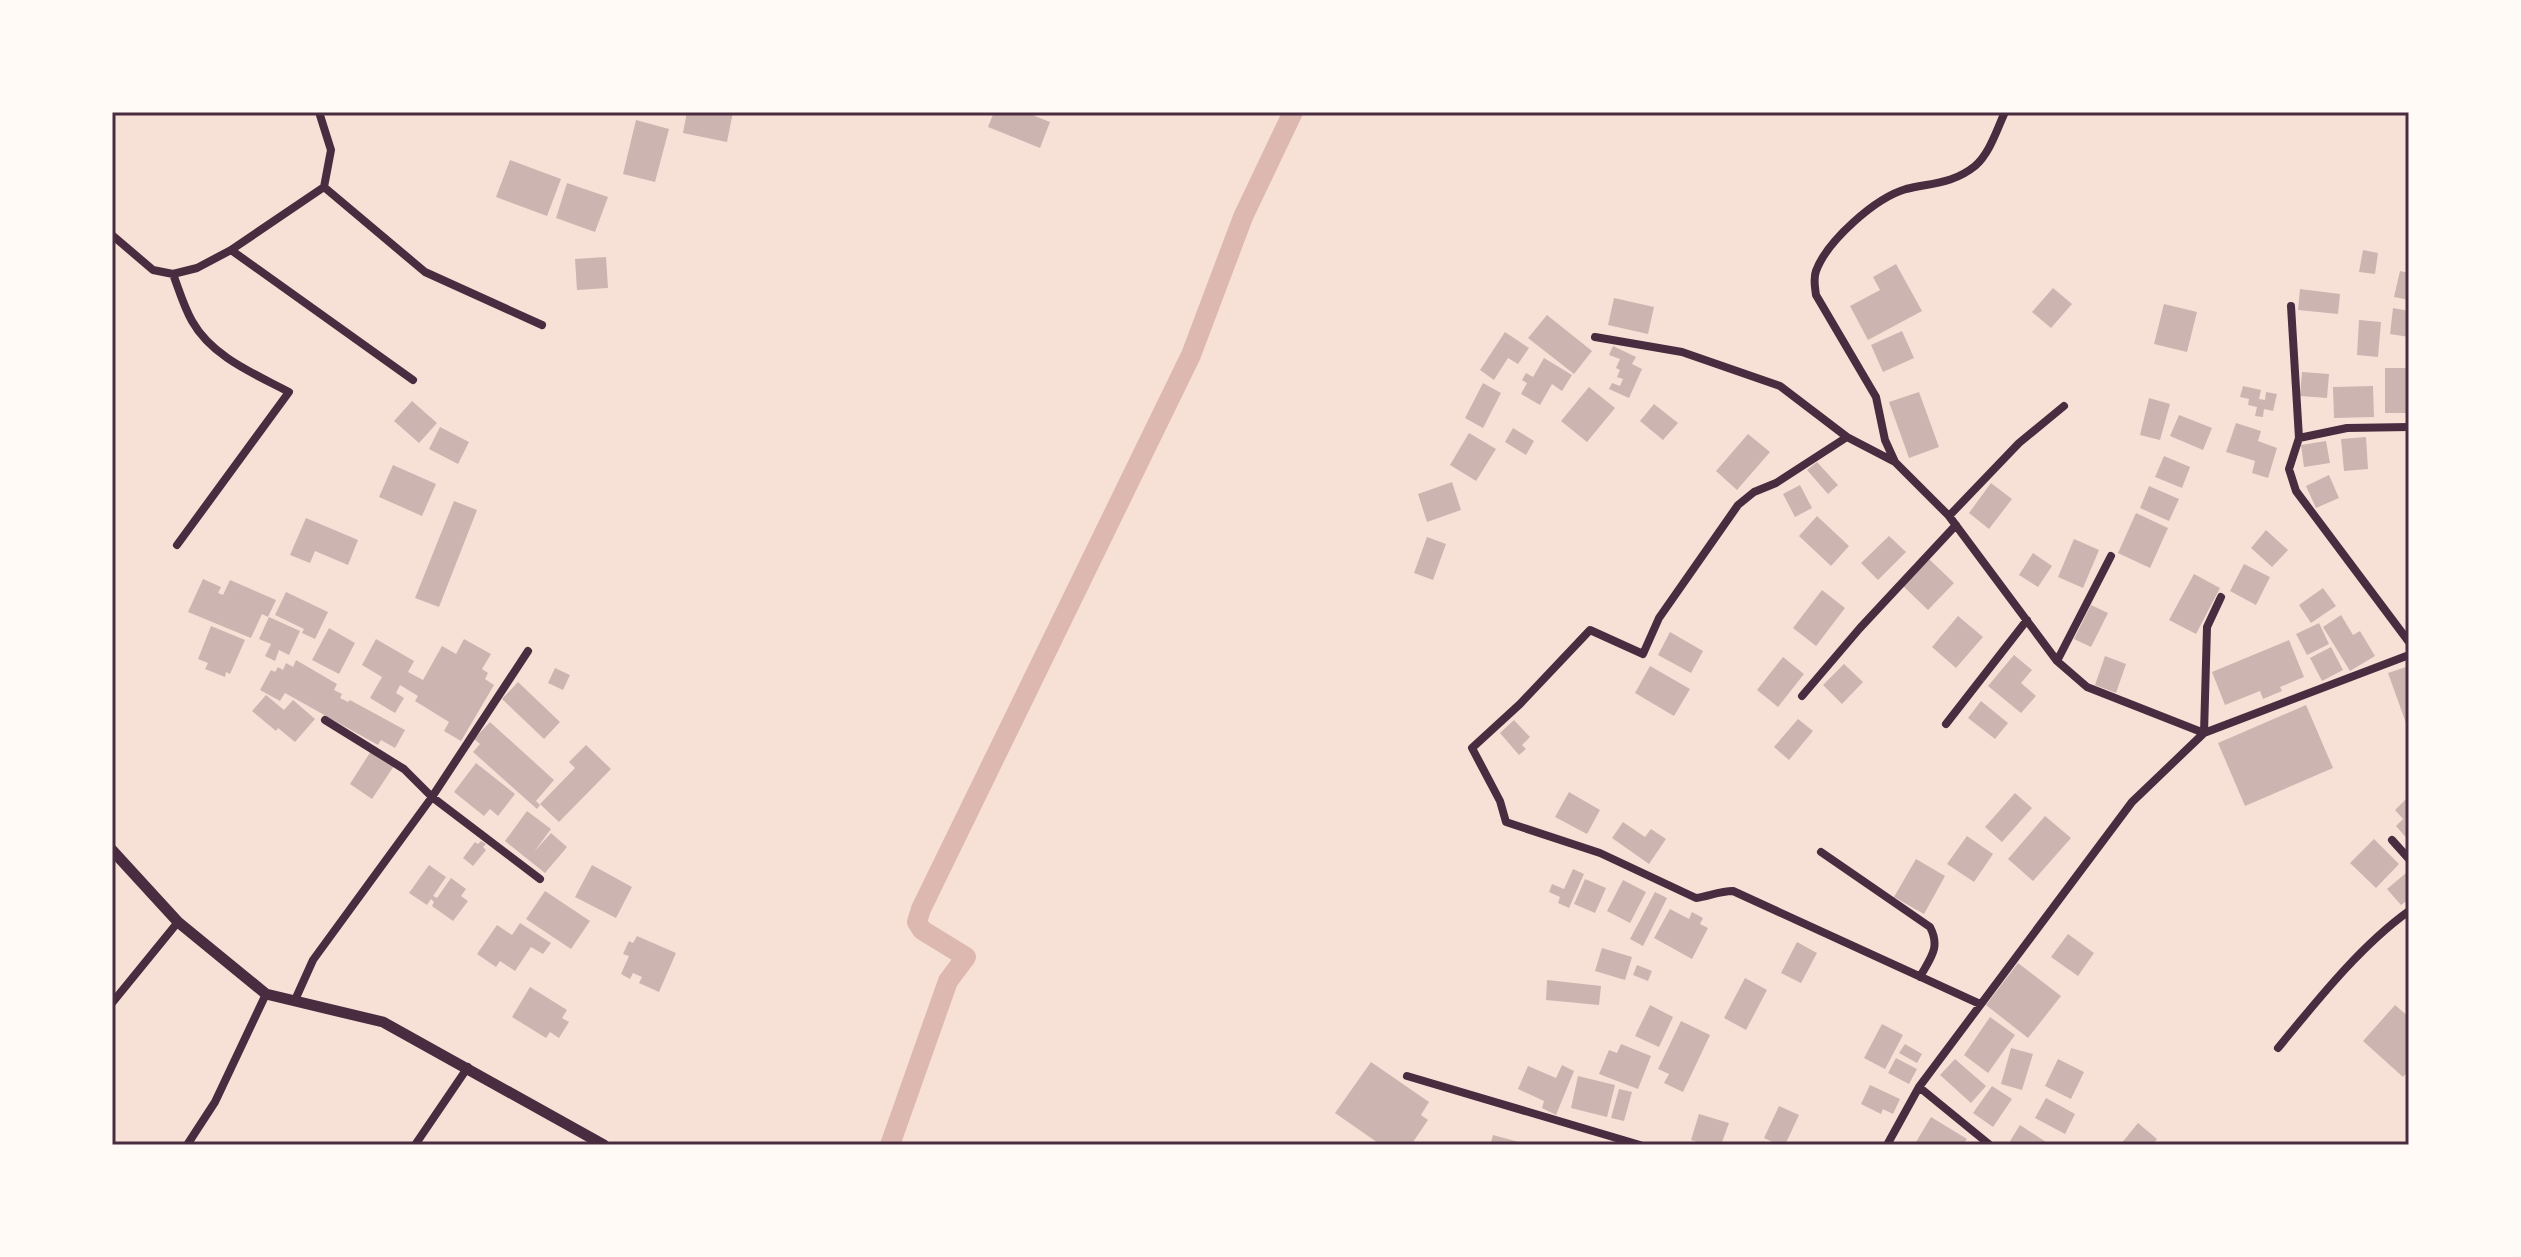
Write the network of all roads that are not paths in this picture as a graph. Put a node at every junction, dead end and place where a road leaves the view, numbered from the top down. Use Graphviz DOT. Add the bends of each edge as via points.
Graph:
graph roads {
  1 [pos="319,112"];
  2 [pos="2005,112"];
  3 [pos="324,187"];
  4 [pos="112,235"];
  5 [pos="231,250"];
  6 [pos="173,274"];
  7 [pos="2291,306"];
  8 [pos="542,325"];
  9 [pos="1595,337"];
  10 [pos="413,380"];
  11 [pos="2064,406"];
  12 [pos="2409,427"];
  13 [pos="1847,437"];
  14 [pos="2299,438"];
  15 [pos="1895,462"];
  16 [pos="1949,516"];
  17 [pos="1956,525"];
  18 [pos="177,545"];
  19 [pos="2111,556"];
  20 [pos="2221,597"];
  21 [pos="2027,620"];
  22 [pos="2409,642"];
  23 [pos="528,651"];
  24 [pos="2409,655"];
  25 [pos="2057,661"];
  26 [pos="1802,696"];
  27 [pos="325,720"];
  28 [pos="1946,724"];
  29 [pos="2204,733"];
  30 [pos="432,797"];
  31 [pos="2392,840"];
  32 [pos="112,850"];
  33 [pos="1821,852"];
  34 [pos="2409,859"];
  35 [pos="540,879"];
  36 [pos="2409,911"];
  37 [pos="178,922"];
  38 [pos="1920,977"];
  39 [pos="266,994"];
  40 [pos="295,1000"];
  41 [pos="112,1003"];
  42 [pos="1980,1004"];
  43 [pos="2278,1048"];
  44 [pos="468,1067"];
  45 [pos="1407,1076"];
  46 [pos="1919,1087"];
  47 [pos="187,1145"];
  48 [pos="415,1145"];
  49 [pos="604,1145"];
  50 [pos="1640,1145"];
  51 [pos="1887,1145"];
  52 [pos="1990,1145"];
  1 -- 3 [label="street" via="331,150"];
  2 -- 15 [label="street" via="1976,165 1940,184 1904,190 1864,211 1816,270 1816,295 1876,397"];
  3 -- 5 [label="street"];
  3 -- 8 [label="street" via="425,272"];
  4 -- 6 [label="street" via="153,270"];
  5 -- 6 [label="street"];
  5 -- 10 [label="street"];
  6 -- 18 [label="street" via="193,323 213,348 289,392"];
  7 -- 14 [label="street"];
  9 -- 13 [label="street" via="1682,352 1780,386"];
  11 -- 16 [label="street" via="2019,443"];
  12 -- 14 [label="street" via="2347,428"];
  13 -- 15 [label="street"];
  13 -- 38 [label="street" via="1738,505 1659,618 1643,654 1590,630 1472,748 1506,822 1600,853 1696,898 1733,891"];
  14 -- 22 [label="street" via="2289,469 2296,491"];
  15 -- 16 [label="street"];
  16 -- 17 [label="street"];
  17 -- 21 [label="street"];
  17 -- 26 [label="street"];
  19 -- 25 [label="street"];
  20 -- 29 [label="street" via="2207,627"];
  21 -- 25 [label="street"];
  21 -- 28 [label="street"];
  23 -- 30 [label="street"];
  24 -- 29 [label="street"];
  25 -- 29 [label="street" via="2087,687"];
  27 -- 30 [label="street" via="404,769"];
  29 -- 42 [label="street" via="2132,802"];
  30 -- 35 [label="street"];
  30 -- 40 [label="street" via="313,960"];
  31 -- 34 [label="street"];
  32 -- 37 [label="street"];
  33 -- 38 [label="street" via="1930,927 1935,949"];
  36 -- 43 [label="street" via="2323,994"];
  37 -- 39 [label="street"];
  37 -- 41 [label="street"];
  38 -- 42 [label="street"];
  39 -- 40 [label="street"];
  39 -- 47 [label="street" via="215,1102"];
  40 -- 44 [label="street" via="383,1022"];
  42 -- 46 [label="street"];
  44 -- 48 [label="street"];
  44 -- 49 [label="street"];
  45 -- 50 [label="street"];
  46 -- 51 [label="street"];
  46 -- 52 [label="street"];
}
